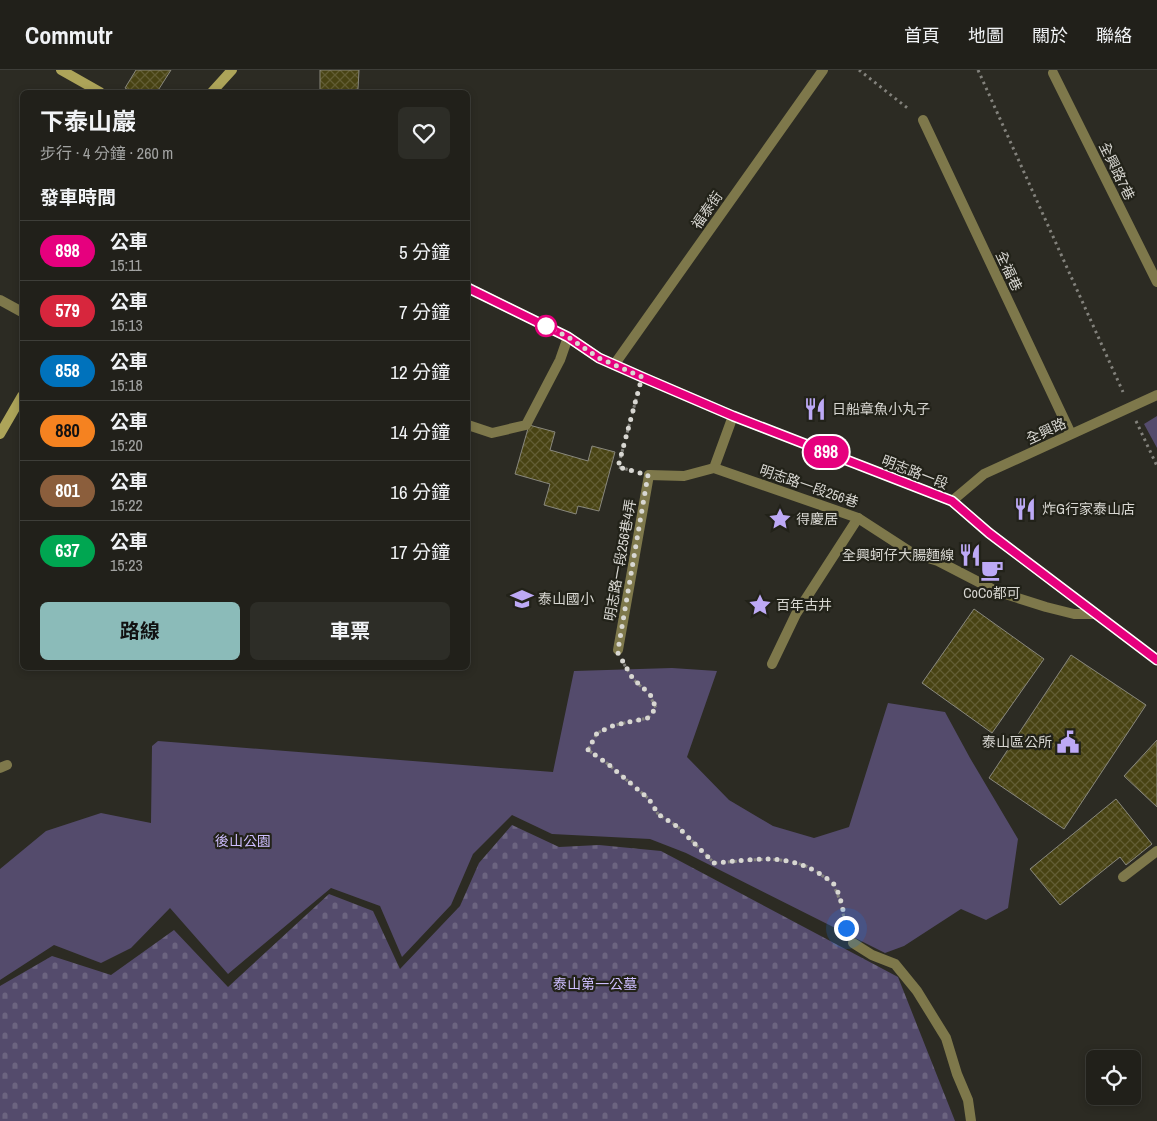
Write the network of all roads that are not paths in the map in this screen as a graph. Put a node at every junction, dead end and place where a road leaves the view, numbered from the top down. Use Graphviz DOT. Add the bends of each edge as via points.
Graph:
graph roads {
  1 [pos="61,70"];
  2 [pos="232,70"];
  3 [pos="823,70"];
  4 [pos="1053,72"];
  5 [pos="96,90"];
  6 [pos="214,90"];
  7 [pos="923,120"];
  8 [pos="1157,282"];
  9 [pos="470,289"];
  10 [pos="0,300"];
  11 [pos="20,311"];
  12 [pos="568,337"];
  13 [pos="614,365"];
  14 [pos="1157,395"];
  15 [pos="20,399"];
  16 [pos="733,416"];
  17 [pos="470,426"];
  18 [pos="0,434"];
  19 [pos="1071,434"];
  20 [pos="714,468"];
  21 [pos="952,501"];
  22 [pos="858,518"];
  23 [pos="1095,614"];
  24 [pos="618,650"];
  25 [pos="1157,660"];
  26 [pos="772,664"];
  27 [pos="1157,851"];
  28 [pos="1123,877"];
  29 [pos="853,943"];
  30 [pos="971,1121"];
  1 -- 5 [label="main road"];
  2 -- 6 [label="main road"];
  3 -- 13 [label="street, 福泰街"];
  4 -- 8 [label="street, 全興路7巷"];
  7 -- 19 [label="street, 全福巷"];
  9 -- 12 [label="main road, 明志路一段"];
  10 -- 11 [label="street"];
  12 -- 13 [label="main road, 明志路一段"];
  12 -- 17 [label="street" via="560,360 526,425 492,434"];
  13 -- 16 [label="main road, 明志路一段"];
  14 -- 19 [label="street, 全興路"];
  15 -- 18 [label="main road"];
  16 -- 20 [label="street"];
  16 -- 21 [label="main road, 明志路一段"];
  19 -- 21 [label="street, 全興路" via="984,474"];
  20 -- 22 [label="street, 明志路一段256巷"];
  20 -- 24 [label="street, 明志路一段256巷4弄" via="684,476 648,475"];
  21 -- 23 [label="main road, 明志路一段"];
  22 -- 23 [label="street, 明志路一段256巷" via="912,554 938,561 996,591 1074,614"];
  22 -- 26 [label="street" via="796,614"];
  23 -- 25 [label="main road, 明志路一段"];
  27 -- 28 [label="street"];
  29 -- 30 [label="street" via="895,964 917,991 946,1038 968,1100"];
}
